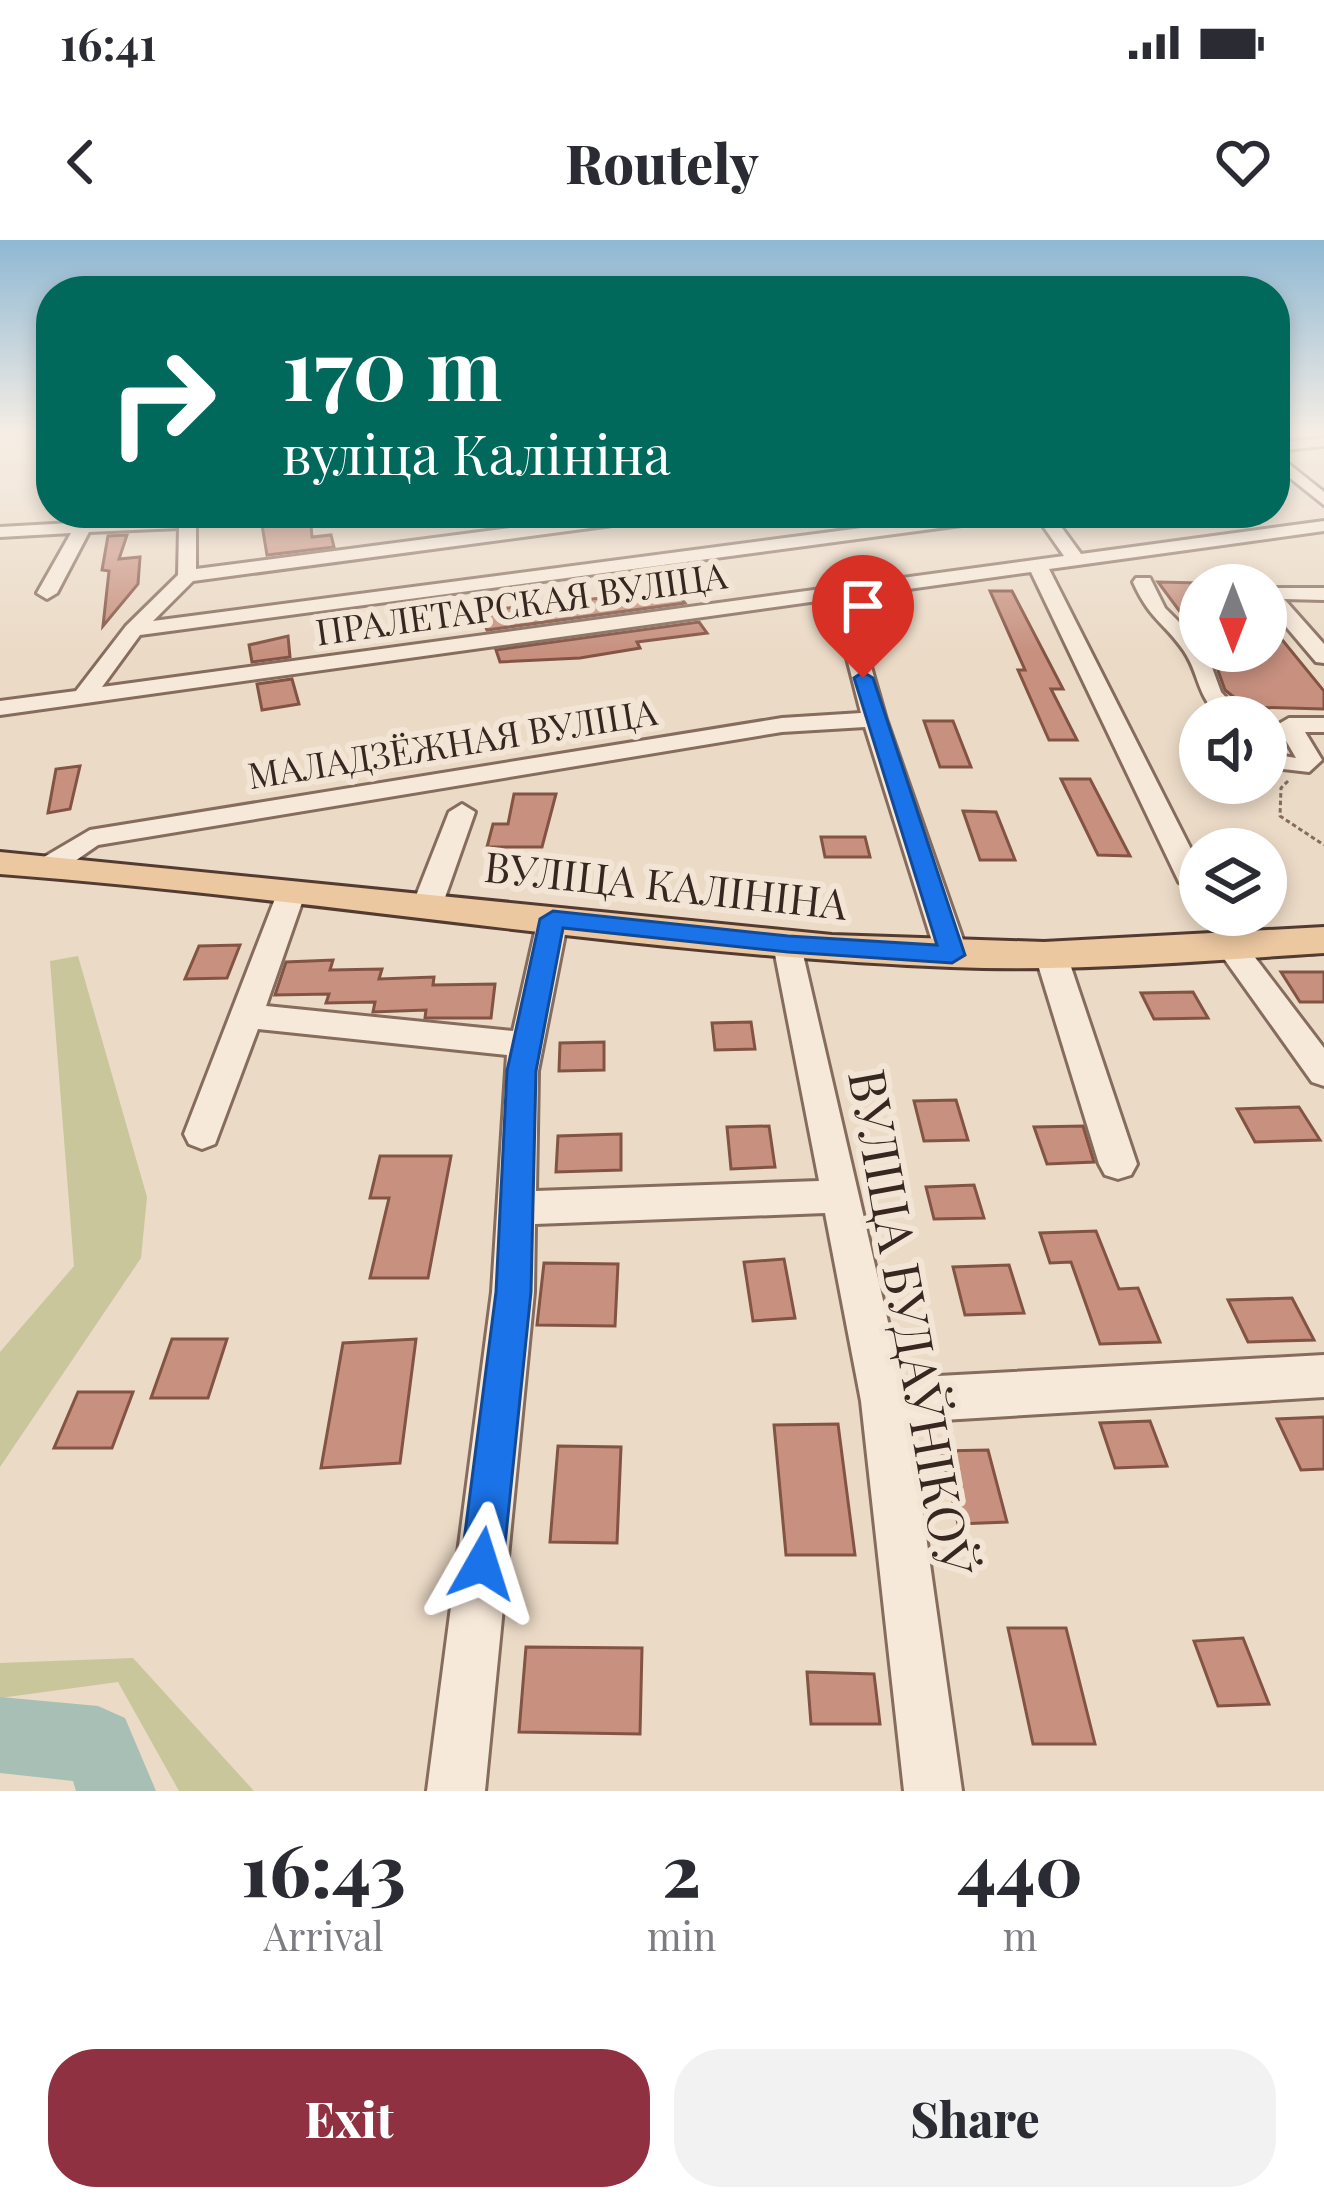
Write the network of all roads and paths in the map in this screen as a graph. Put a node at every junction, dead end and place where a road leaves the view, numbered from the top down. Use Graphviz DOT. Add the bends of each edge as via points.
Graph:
graph roads {
  1 [pos="1324,526"];
  2 [pos="48,528"];
  3 [pos="82,528"];
  4 [pos="189,528"];
  5 [pos="505,528"];
  6 [pos="901,528"];
  7 [pos="1053,528"];
  8 [pos="0,532"];
  9 [pos="1076,558"];
  10 [pos="1037,564"];
  11 [pos="187,576"];
  12 [pos="1143,582"];
  13 [pos="1319,584"];
  14 [pos="839,591"];
  15 [pos="46,593"];
  16 [pos="133,630"];
  17 [pos="1324,657"];
  18 [pos="1212,696"];
  19 [pos="83,697"];
  20 [pos="0,708"];
  21 [pos="874,719"];
  22 [pos="1287,724"];
  23 [pos="1324,725"];
  24 [pos="1287,735"];
  25 [pos="1287,764"];
  26 [pos="1300,767"];
  27 [pos="462,812"];
  28 [pos="1324,844"];
  29 [pos="1179,853"];
  30 [pos="0,862"];
  31 [pos="50,866"];
  32 [pos="292,891"];
  33 [pos="427,906"];
  34 [pos="553,919"];
  35 [pos="1324,940"];
  36 [pos="788,944"];
  37 [pos="1230,946"];
  38 [pos="952,955"];
  39 [pos="1051,955"];
  40 [pos="246,1016"];
  41 [pos="526,1045"];
  42 [pos="1324,1073"];
  43 [pos="202,1135"];
  44 [pos="1118,1164"];
  45 [pos="839,1196"];
  46 [pos="516,1208"];
  47 [pos="1324,1376"];
  48 [pos="884,1401"];
  49 [pos="457,1791"];
  50 [pos="933,1791"];
  1 -- 9 [label="street, ПРАЛЕТАРСКАЯ ВУЛІЦА"];
  2 -- 8 [label="street"];
  3 -- 15 [label="street"];
  4 -- 11 [label="street"];
  5 -- 11 [label="street"];
  6 -- 16 [label="street"];
  7 -- 9 [label="street"];
  9 -- 10 [label="street, ПРАЛЕТАРСКАЯ ВУЛІЦА"];
  10 -- 14 [label="street, ПРАЛЕТАРСКАЯ ВУЛІЦА"];
  10 -- 29 [label="street"];
  11 -- 16 [label="street"];
  12 -- 18 [label="street" via="1156,611 1196,650"];
  13 -- 17 [label="street" via="1268,593"];
  14 -- 19 [label="street, ПРАЛЕТАРСКАЯ ВУЛІЦА"];
  14 -- 21 [label="street"];
  16 -- 19 [label="street"];
  19 -- 20 [label="street, ПРАЛЕТАРСКАЯ ВУЛІЦА"];
  21 -- 31 [label="street, МАЛАДЗЁЖНАЯ ВУЛІЦА" via="782,725 90,838"];
  21 -- 38 [label="street"];
  22 -- 23 [label="street"];
  24 -- 26 [label="street" via="1310,760"];
  25 -- 26 [label="street"];
  26 -- 28 [label="path" via="1281,788 1280,816"];
  27 -- 33 [label="street"];
  30 -- 31 [label="main road, ВУЛІЦА КАЛІНІНА"];
  31 -- 32 [label="main road, ВУЛІЦА КАЛІНІНА"];
  32 -- 33 [label="main road, ВУЛІЦА КАЛІНІНА"];
  32 -- 40 [label="street"];
  33 -- 34 [label="main road, ВУЛІЦА КАЛІНІНА"];
  34 -- 36 [label="main road, ВУЛІЦА КАЛІНІНА"];
  34 -- 41 [label="street"];
  35 -- 37 [label="main road, ВУЛІЦА КАЛІНІНА"];
  36 -- 38 [label="main road, ВУЛІЦА КАЛІНІНА"];
  36 -- 45 [label="street, ВУЛІЦА БУДАЎНІКОЎ"];
  37 -- 39 [label="main road, ВУЛІЦА КАЛІНІНА"];
  37 -- 42 [label="street"];
  38 -- 39 [label="main road, ВУЛІЦА КАЛІНІНА"];
  39 -- 44 [label="street"];
  40 -- 41 [label="street"];
  40 -- 43 [label="street"];
  41 -- 46 [label="street"];
  45 -- 46 [label="street"];
  45 -- 48 [label="street, ВУЛІЦА БУДАЎНІКОЎ"];
  46 -- 49 [label="street"];
  47 -- 48 [label="street"];
  48 -- 50 [label="street, ВУЛІЦА БУДАЎНІКОЎ"];
}
